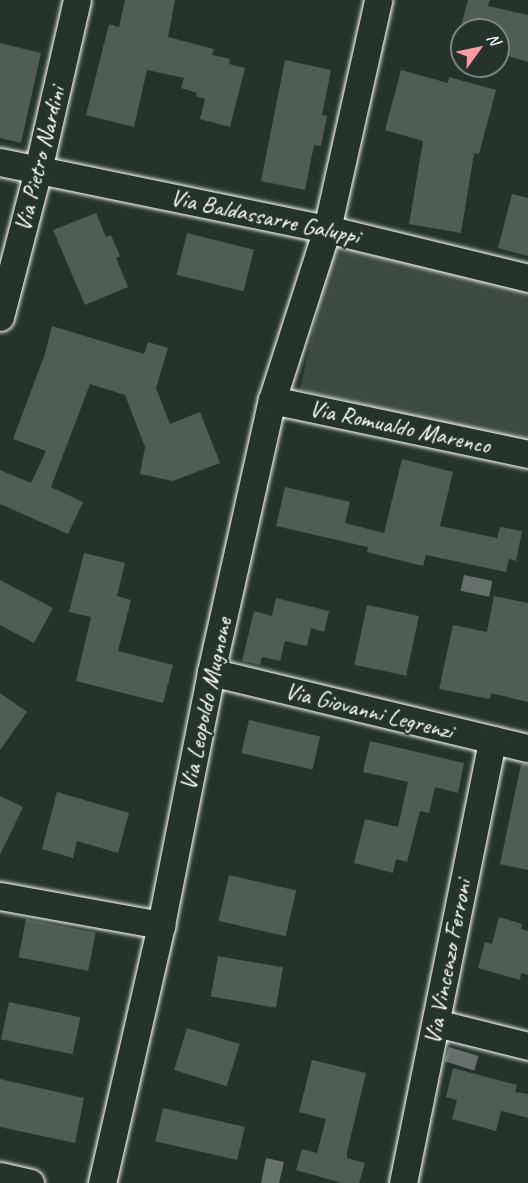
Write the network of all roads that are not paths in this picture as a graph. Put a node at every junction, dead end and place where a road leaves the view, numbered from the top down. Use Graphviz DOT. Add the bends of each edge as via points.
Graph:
graph roads {
  1 [pos="77,0"];
  2 [pos="378,0"];
  3 [pos="0,162"];
  4 [pos="38,170"];
  5 [pos="327,229"];
  6 [pos="528,278"];
  7 [pos="0,317"];
  8 [pos="272,400"];
  9 [pos="528,454"];
  10 [pos="211,672"];
  11 [pos="492,741"];
  12 [pos="528,748"];
  13 [pos="0,896"];
  14 [pos="160,925"];
  15 [pos="436,1023"];
  16 [pos="528,1046"];
  17 [pos="0,1176"];
  18 [pos="30,1183"];
  19 [pos="102,1183"];
  20 [pos="403,1183"];
  1 -- 4 [label="street, Via Pietro Nardini"];
  2 -- 5 [label="street, Via Leopoldo Mugnone"];
  3 -- 4 [label="street, Via Baldassarre Galuppi"];
  4 -- 5 [label="street, Via Baldassarre Galuppi"];
  4 -- 7 [label="street, Via Pietro Nardini"];
  5 -- 6 [label="street, Via Baldassarre Galuppi"];
  5 -- 8 [label="street, Via Leopoldo Mugnone"];
  8 -- 9 [label="street, Via Romualdo Marenco"];
  8 -- 10 [label="street, Via Leopoldo Mugnone"];
  10 -- 11 [label="street, Via Giovanni Legrenzi"];
  10 -- 14 [label="street, Via Leopoldo Mugnone"];
  11 -- 12 [label="street, Via Giovanni Legrenzi"];
  11 -- 15 [label="street, Via Vincenzo Ferroni"];
  13 -- 14 [label="street"];
  14 -- 19 [label="street, Via Leopoldo Mugnone"];
  15 -- 16 [label="street"];
  15 -- 20 [label="street, Via Vincenzo Ferroni"];
  17 -- 18 [label="street"];
}
